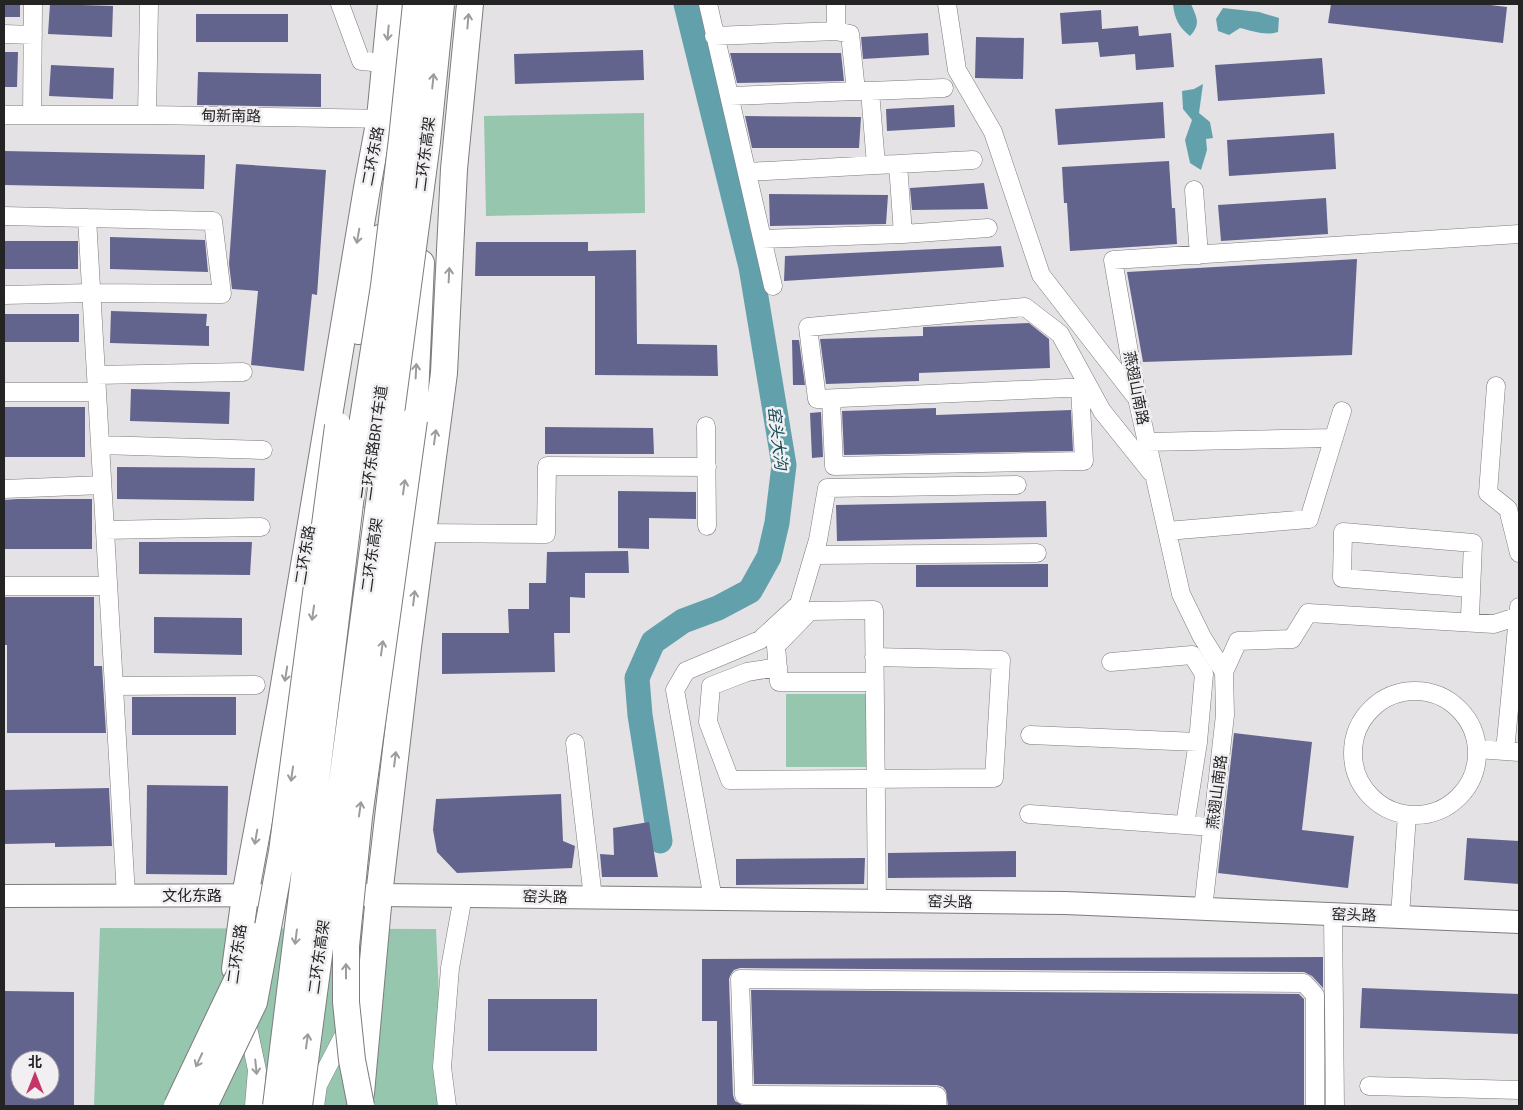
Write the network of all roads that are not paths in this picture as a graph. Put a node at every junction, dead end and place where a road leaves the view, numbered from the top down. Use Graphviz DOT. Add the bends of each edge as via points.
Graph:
graph roads {
  1 [pos="33,4"];
  2 [pos="149,4"];
  3 [pos="340,4"];
  4 [pos="391,4"];
  5 [pos="416,4"];
  6 [pos="441,4"];
  7 [pos="470,4"];
  8 [pos="708,4"];
  9 [pos="836,4"];
  10 [pos="947,4"];
  11 [pos="836,32"];
  12 [pos="4,34"];
  13 [pos="33,34"];
  14 [pos="714,36"];
  15 [pos="385,63"];
  16 [pos="944,88"];
  17 [pos="863,91"];
  18 [pos="730,96"];
  19 [pos="4,115"];
  20 [pos="147,115"];
  21 [pos="32,116"];
  22 [pos="380,118"];
  23 [pos="459,122"];
  24 [pos="415,143"];
  25 [pos="973,160"];
  26 [pos="898,164"];
  27 [pos="876,165"];
  28 [pos="747,172"];
  29 [pos="1194,190"];
  30 [pos="4,216"];
  31 [pos="87,218"];
  32 [pos="988,228"];
  33 [pos="903,234"];
  34 [pos="1519,234"];
  35 [pos="762,239"];
  36 [pos="1199,255"];
  37 [pos="773,286"];
  38 [pos="91,293"];
  39 [pos="4,295"];
  40 [pos="243,372"];
  41 [pos="96,383"];
  42 [pos="1496,386"];
  43 [pos="1085,388"];
  44 [pos="4,392"];
  45 [pos="1137,398"];
  46 [pos="831,399"];
  47 [pos="1342,411"];
  48 [pos="706,426"];
  49 [pos="1334,438"];
  50 [pos="1147,442"];
  51 [pos="100,446"];
  52 [pos="263,450"];
  53 [pos="706,467"];
  54 [pos="1155,476"];
  55 [pos="1017,485"];
  56 [pos="102,486"];
  57 [pos="4,489"];
  58 [pos="706,526"];
  59 [pos="261,527"];
  60 [pos="105,530"];
  61 [pos="1167,531"];
  62 [pos="422,532"];
  63 [pos="1037,553"];
  64 [pos="1519,554"];
  65 [pos="814,555"];
  66 [pos="4,586"];
  67 [pos="108,586"];
  68 [pos="1471,588"];
  69 [pos="1519,613"];
  70 [pos="1470,617"];
  71 [pos="874,657"];
  72 [pos="1111,662"];
  73 [pos="778,667"];
  74 [pos="1224,672"];
  75 [pos="875,682"];
  76 [pos="256,685"];
  77 [pos="114,686"];
  78 [pos="1030,735"];
  79 [pos="1198,742"];
  80 [pos="575,743"];
  81 [pos="1477,749"];
  82 [pos="1512,751"];
  83 [pos="876,780"];
  84 [pos="1028,814"];
  85 [pos="1407,815"];
  86 [pos="1185,825"];
  87 [pos="1213,826"];
  88 [pos="282,852"];
  89 [pos="317,858"];
  90 [pos="379,895"];
  91 [pos="4,896"];
  92 [pos="126,896"];
  93 [pos="245,896"];
  94 [pos="463,896"];
  95 [pos="593,898"];
  96 [pos="713,899"];
  97 [pos="877,901"];
  98 [pos="1203,909"];
  99 [pos="1334,914"];
  100 [pos="1400,916"];
  101 [pos="1519,922"];
  102 [pos="235,968"];
  103 [pos="372,980"];
  104 [pos="1369,1086"];
  105 [pos="1516,1095"];
  106 [pos="302,1098"];
  107 [pos="177,1106"];
  108 [pos="204,1106"];
  109 [pos="216,1106"];
  110 [pos="254,1106"];
  111 [pos="276,1106"];
  112 [pos="316,1106"];
  113 [pos="361,1106"];
  114 [pos="447,1106"];
  115 [pos="937,1106"];
  116 [pos="1315,1106"];
  117 [pos="1335,1106"];
  1 -- 13 [label="street"];
  2 -- 20 [label="street"];
  3 -- 15 [label="street" via="361,61"];
  4 -- 15 [label="highway, 二环东路, one-way"];
  5 -- 24 [label="highway, 二环东高架, bridge"];
  24 -- 6 [label="highway, 二环东高架, one-way, bridge"];
  23 -- 7 [label="highway, one-way"];
  8 -- 14 [label="street"];
  9 -- 11 [label="street"];
  10 -- 45 [label="street" via="958,70 993,132 1041,275"];
  11 -- 14 [label="street"];
  11 -- 17 [label="street" via="850,34"];
  12 -- 13 [label="street"];
  13 -- 21 [label="street"];
  14 -- 18 [label="street"];
  15 -- 22 [label="highway, 二环东路"];
  16 -- 17 [label="street"];
  17 -- 18 [label="street"];
  17 -- 27 [label="street"];
  18 -- 28 [label="street"];
  19 -- 21 [label="street, 甸新南路"];
  20 -- 21 [label="street, 甸新南路"];
  20 -- 22 [label="street, 甸新南路"];
  22 -- 23 [label="street, 甸新南路"];
  22 -- 24 [label="street"];
  22 -- 93 [label="highway, 二环东路, one-way"];
  23 -- 24 [label="street"];
  62 -- 23 [label="highway, one-way" via="444,374"];
  24 -- 88 [label="highway, one-way, bridge" via="338,426"];
  24 -- 89 [label="street, 二环东路BRT车道"];
  106 -- 24 [label="highway, 二环东高架, one-way, bridge"];
  24 -- 111 [label="highway, 二环东高架, one-way, bridge" via="384,286 351,495"];
  113 -- 24 [label="highway, one-way, bridge" via="346,1002 346,946 359,817 414,420"];
  25 -- 26 [label="street"];
  26 -- 27 [label="street"];
  26 -- 33 [label="street"];
  27 -- 28 [label="street"];
  28 -- 35 [label="street"];
  29 -- 36 [label="street"];
  30 -- 31 [label="street"];
  31 -- 38 [label="street"];
  31 -- 38 [label="street" via="213,221 222,294"];
  32 -- 33 [label="street"];
  33 -- 35 [label="street"];
  34 -- 36 [label="street, 燕翅山南路"];
  35 -- 37 [label="street"];
  36 -- 45 [label="street, 燕翅山南路" via="1113,260"];
  38 -- 39 [label="street"];
  38 -- 41 [label="street"];
  40 -- 41 [label="street"];
  41 -- 44 [label="street"];
  41 -- 51 [label="street"];
  42 -- 64 [label="street" via="1488,494 1508,510"];
  43 -- 46 [label="street"];
  43 -- 46 [label="street" via="1084,461 834,466"];
  43 -- 46 [label="street" via="1060,334 1025,307 808,327 817,399"];
  43 -- 54 [label="street"];
  45 -- 50 [label="street, 燕翅山南路"];
  47 -- 49 [label="street"];
  48 -- 53 [label="street"];
  49 -- 50 [label="street"];
  49 -- 61 [label="street" via="1309,519"];
  50 -- 54 [label="street, 燕翅山南路"];
  51 -- 52 [label="street"];
  51 -- 56 [label="street"];
  53 -- 58 [label="street"];
  53 -- 62 [label="street" via="547,466 546,534"];
  54 -- 61 [label="street, 燕翅山南路"];
  55 -- 65 [label="street" via="827,488"];
  56 -- 57 [label="street"];
  56 -- 60 [label="street"];
  59 -- 60 [label="street"];
  60 -- 67 [label="street"];
  61 -- 74 [label="street, 燕翅山南路" via="1182,594 1202,637"];
  90 -- 62 [label="highway, one-way"];
  63 -- 65 [label="street"];
  65 -- 96 [label="street" via="799,604 760,640 686,671 675,690"];
  66 -- 67 [label="street"];
  67 -- 77 [label="street"];
  68 -- 68 [label="street" via="1473,543 1343,532 1342,578"];
  68 -- 70 [label="street"];
  69 -- 74 [label="street" via="1494,624 1308,613 1292,639 1238,641"];
  69 -- 82 [label="street"];
  71 -- 73 [label="street" via="874,610 810,611 776,646"];
  71 -- 75 [label="street"];
  71 -- 83 [label="street" via="1001,660 994,778"];
  72 -- 79 [label="street" via="1192,655 1204,674"];
  73 -- 75 [label="street" via="779,682"];
  73 -- 83 [label="street" via="747,672 712,686 708,722 730,780"];
  74 -- 87 [label="street, 燕翅山南路" via="1226,715"];
  75 -- 83 [label="street"];
  76 -- 77 [label="street"];
  77 -- 92 [label="street"];
  78 -- 79 [label="street"];
  79 -- 86 [label="street"];
  80 -- 95 [label="street"];
  81 -- 82 [label="street"];
  81 -- 85 [label="street" via="1473,778 1462,795 1446,808 1427,814"];
  81 -- 85 [label="street" via="1468,720 1455,705 1438,695 1418,691 1398,693 1379,703 1364,718 1355,737 1353,758 1356,772 1370,796 1387,809"];
  83 -- 97 [label="street"];
  84 -- 86 [label="street"];
  85 -- 100 [label="street"];
  86 -- 87 [label="street"];
  87 -- 98 [label="street, 燕翅山南路"];
  88 -- 107 [label="highway, one-way, bridge" via="240,974"];
  88 -- 108 [label="highway, bridge" via="254,1002"];
  89 -- 90 [label="street"];
  89 -- 93 [label="street"];
  90 -- 93 [label="main road, 文化东路"];
  90 -- 94 [label="main road, 窑头路"];
  90 -- 103 [label="highway"];
  91 -- 92 [label="main road, 文化东路"];
  92 -- 93 [label="main road, 文化东路"];
  93 -- 102 [label="highway, 二环东路"];
  94 -- 95 [label="main road, 窑头路"];
  94 -- 114 [label="street" via="450,968 442,1067"];
  95 -- 96 [label="main road, 窑头路"];
  96 -- 97 [label="main road, 窑头路"];
  97 -- 98 [label="main road, 窑头路" via="1065,903"];
  98 -- 99 [label="main road, 窑头路"];
  99 -- 100 [label="main road, 窑头路"];
  99 -- 117 [label="street"];
  100 -- 101 [label="main road, 窑头路"];
  102 -- 109 [label="highway, 二环东路"];
  102 -- 110 [label="street, one-way" via="257,1070"];
  103 -- 112 [label="street" via="318,1085"];
  103 -- 113 [label="highway"];
  104 -- 105 [label="street"];
  115 -- 116 [label="street" via="937,1096 744,1095 740,979 1304,983 1315,995"];
}
